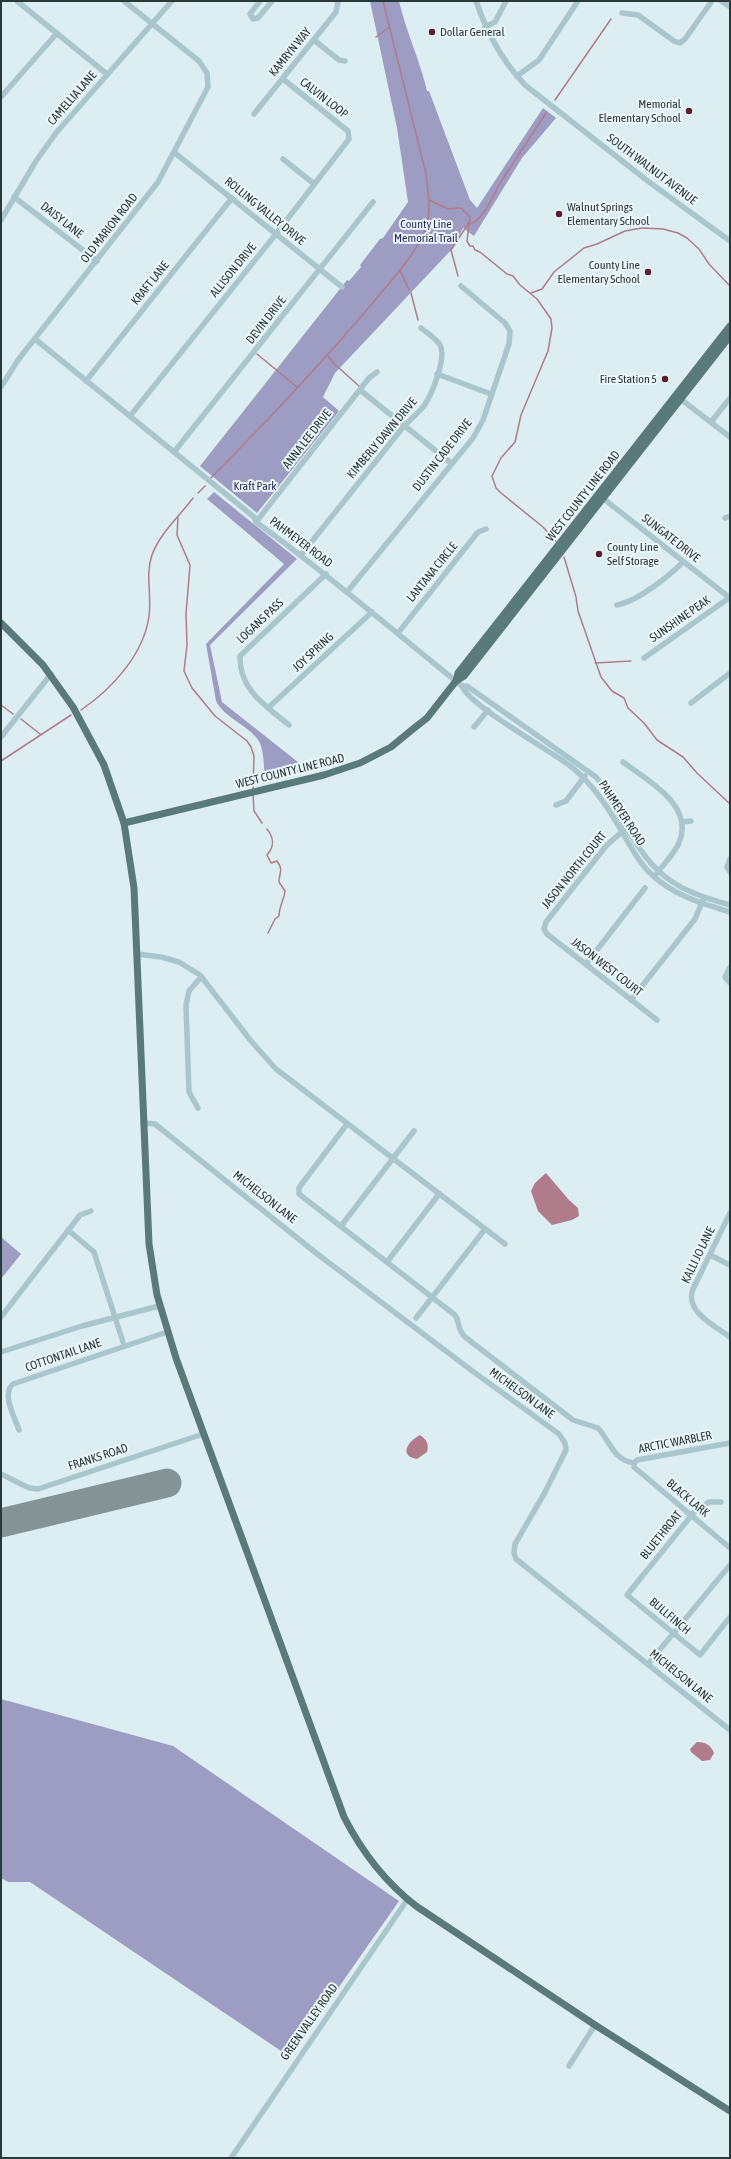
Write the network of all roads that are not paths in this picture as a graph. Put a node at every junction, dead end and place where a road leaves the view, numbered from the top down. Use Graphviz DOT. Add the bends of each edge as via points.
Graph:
graph roads {
  1 [pos="17,1"];
  2 [pos="124,1"];
  3 [pos="172,1"];
  4 [pos="260,1"];
  5 [pos="272,1"];
  6 [pos="476,1"];
  7 [pos="506,1"];
  8 [pos="578,1"];
  9 [pos="712,1"];
  10 [pos="721,1"];
  11 [pos="338,2"];
  12 [pos="730,7"];
  13 [pos="622,12"];
  14 [pos="152,24"];
  15 [pos="486,27"];
  16 [pos="57,33"];
  17 [pos="314,40"];
  18 [pos="345,61"];
  19 [pos="107,74"];
  20 [pos="517,76"];
  21 [pos="283,79"];
  22 [pos="1,97"];
  23 [pos="254,114"];
  24 [pos="350,135"];
  25 [pos="175,153"];
  26 [pos="283,159"];
  27 [pos="313,183"];
  28 [pos="14,197"];
  29 [pos="232,198"];
  30 [pos="373,202"];
  31 [pos="1,220"];
  32 [pos="276,234"];
  33 [pos="730,241"];
  34 [pos="97,261"];
  35 [pos="320,269"];
  36 [pos="461,286"];
  37 [pos="342,287"];
  38 [pos="730,326"];
  39 [pos="421,328"];
  40 [pos="730,336"];
  41 [pos="35,339"];
  42 [pos="377,372"];
  43 [pos="437,374"];
  44 [pos="86,382"];
  45 [pos="1,387"];
  46 [pos="360,390"];
  47 [pos="491,394"];
  48 [pos="679,397"];
  49 [pos="730,398"];
  50 [pos="130,416"];
  51 [pos="711,422"];
  52 [pos="404,426"];
  53 [pos="730,437"];
  54 [pos="174,452"];
  55 [pos="451,463"];
  56 [pos="601,496"];
  57 [pos="256,522"];
  58 [pos="486,529"];
  59 [pos="301,555"];
  60 [pos="683,562"];
  61 [pos="326,574"];
  62 [pos="347,592"];
  63 [pos="730,598"];
  64 [pos="617,605"];
  65 [pos="372,612"];
  66 [pos="1,623"];
  67 [pos="398,633"];
  68 [pos="644,658"];
  69 [pos="730,673"];
  70 [pos="50,674"];
  71 [pos="459,684"];
  72 [pos="691,703"];
  73 [pos="268,708"];
  74 [pos="488,710"];
  75 [pos="289,725"];
  76 [pos="474,727"];
  77 [pos="1,737"];
  78 [pos="623,762"];
  79 [pos="588,772"];
  80 [pos="584,778"];
  81 [pos="556,805"];
  82 [pos="691,821"];
  83 [pos="682,822"];
  84 [pos="124,823"];
  85 [pos="624,830"];
  86 [pos="730,859"];
  87 [pos="730,872"];
  88 [pos="656,874"];
  89 [pos="645,888"];
  90 [pos="703,901"];
  91 [pos="730,905"];
  92 [pos="730,912"];
  93 [pos="544,929"];
  94 [pos="136,954"];
  95 [pos="586,964"];
  96 [pos="730,968"];
  97 [pos="201,976"];
  98 [pos="730,982"];
  99 [pos="631,1000"];
  100 [pos="657,1020"];
  101 [pos="198,1108"];
  102 [pos="143,1123"];
  103 [pos="347,1124"];
  104 [pos="414,1131"];
  105 [pos="394,1159"];
  106 [pos="439,1194"];
  107 [pos="91,1211"];
  108 [pos="730,1213"];
  109 [pos="341,1226"];
  110 [pos="485,1229"];
  111 [pos="68,1230"];
  112 [pos="505,1244"];
  113 [pos="710,1255"];
  114 [pos="387,1262"];
  115 [pos="730,1266"];
  116 [pos="432,1297"];
  117 [pos="159,1306"];
  118 [pos="1,1317"];
  119 [pos="116,1317"];
  120 [pos="416,1318"];
  121 [pos="167,1332"];
  122 [pos="730,1337"];
  123 [pos="123,1342"];
  124 [pos="1,1352"];
  125 [pos="19,1430"];
  126 [pos="203,1434"];
  127 [pos="730,1443"];
  128 [pos="634,1463"];
  129 [pos="1,1474"];
  130 [pos="721,1502"];
  131 [pos="691,1515"];
  132 [pos="730,1548"];
  133 [pos="730,1565"];
  134 [pos="627,1595"];
  135 [pos="730,1617"];
  136 [pos="674,1634"];
  137 [pos="648,1664"];
  138 [pos="730,1730"];
  139 [pos="407,1900"];
  140 [pos="596,2025"];
  141 [pos="569,2066"];
  142 [pos="730,2110"];
  143 [pos="231,2158"];
  1 -- 16 [label="street"];
  2 -- 14 [label="street"];
  3 -- 14 [label="street, CAMELLIA LANE"];
  4 -- 5 [label="street" via="250,14 253,19 258,18"];
  6 -- 15 [label="street, SOUTH WALNUT AVENUE"];
  7 -- 15 [label="street" via="495,22"];
  8 -- 20 [label="street" via="539,60"];
  9 -- 13 [label="street" via="680,43 638,15"];
  10 -- 12 [label="street"];
  11 -- 17 [label="street, KAMRYN WAY" via="336,12"];
  14 -- 19 [label="street, CAMELLIA LANE"];
  14 -- 25 [label="street, OLD MARION ROAD" via="196,58 206,70 209,80 208,87"];
  15 -- 20 [label="street, SOUTH WALNUT AVENUE" via="503,58"];
  16 -- 19 [label="street"];
  16 -- 22 [label="street"];
  17 -- 18 [label="street" via="339,60"];
  17 -- 21 [label="street, KAMRYN WAY"];
  19 -- 28 [label="street, CAMELLIA LANE" via="56,133"];
  20 -- 33 [label="street, SOUTH WALNUT AVENUE" via="536,95"];
  21 -- 23 [label="street, KAMRYN WAY"];
  21 -- 24 [label="street, CALVIN LOOP"];
  24 -- 27 [label="street, ALLISON DRIVE"];
  25 -- 29 [label="street, ROLLING VALLEY DRIVE"];
  25 -- 34 [label="street, OLD MARION ROAD" via="158,182"];
  26 -- 27 [label="street"];
  27 -- 32 [label="street, ALLISON DRIVE"];
  28 -- 31 [label="street, CAMELLIA LANE"];
  28 -- 34 [label="street, DAISY LANE"];
  29 -- 32 [label="street, ROLLING VALLEY DRIVE"];
  29 -- 44 [label="street, KRAFT LANE"];
  30 -- 35 [label="street, DEVIN DRIVE"];
  32 -- 35 [label="street, ROLLING VALLEY DRIVE"];
  32 -- 50 [label="street, ALLISON DRIVE"];
  34 -- 41 [label="street, OLD MARION ROAD"];
  35 -- 37 [label="street, ROLLING VALLEY DRIVE"];
  35 -- 54 [label="street, DEVIN DRIVE"];
  36 -- 47 [label="street, DUSTIN CADE DRIVE" via="505,323 510,331 509,344"];
  38 -- 48 [label="main road, WEST COUNTY LINE ROAD"];
  39 -- 43 [label="street, KIMBERLY DAWN DRIVE" via="437,341 442,350 442,360"];
  40 -- 48 [label="main road, WEST COUNTY LINE ROAD"];
  41 -- 44 [label="street, PAHMEYER ROAD"];
  41 -- 45 [label="street, OLD MARION ROAD"];
  42 -- 46 [label="street, ANNA LEE DRIVE"];
  43 -- 47 [label="street"];
  43 -- 52 [label="street, KIMBERLY DAWN DRIVE" via="424,405"];
  44 -- 50 [label="street, PAHMEYER ROAD"];
  46 -- 52 [label="street"];
  46 -- 57 [label="street, ANNA LEE DRIVE"];
  47 -- 55 [label="street, DUSTIN CADE DRIVE" via="480,426"];
  48 -- 51 [label="street"];
  48 -- 56 [label="main road, WEST COUNTY LINE ROAD"];
  49 -- 51 [label="street"];
  50 -- 54 [label="street, PAHMEYER ROAD"];
  51 -- 53 [label="street"];
  52 -- 55 [label="street"];
  52 -- 59 [label="street, KIMBERLY DAWN DRIVE"];
  54 -- 57 [label="street, PAHMEYER ROAD" via="254,516"];
  55 -- 62 [label="street, DUSTIN CADE DRIVE"];
  56 -- 60 [label="street, SUNGATE DRIVE"];
  56 -- 71 [label="main road, WEST COUNTY LINE ROAD"];
  57 -- 59 [label="street, PAHMEYER ROAD"];
  58 -- 67 [label="street, LANTANA CIRCLE" via="478,532"];
  59 -- 61 [label="street, PAHMEYER ROAD"];
  60 -- 63 [label="street, SUNGATE DRIVE"];
  60 -- 64 [label="street" via="627,603"];
  61 -- 62 [label="street, PAHMEYER ROAD"];
  61 -- 73 [label="street, LOGANS PASS" via="240,656 247,687 253,696"];
  62 -- 65 [label="street, PAHMEYER ROAD"];
  63 -- 68 [label="street, SUNSHINE PEAK"];
  65 -- 67 [label="street, PAHMEYER ROAD"];
  65 -- 73 [label="street, JOY SPRING"];
  66 -- 70 [label="main road"];
  67 -- 71 [label="street, PAHMEYER ROAD"];
  69 -- 72 [label="street"];
  70 -- 77 [label="street"];
  70 -- 84 [label="main road" via="74,707 95,746 110,780"];
  71 -- 74 [label="street, PAHMEYER ROAD"];
  71 -- 79 [label="street, PAHMEYER ROAD" via="467,686"];
  71 -- 84 [label="main road, WEST COUNTY LINE ROAD" via="402,738 360,763 336,772"];
  73 -- 75 [label="street, LOGANS PASS"];
  74 -- 76 [label="street"];
  74 -- 80 [label="street, PAHMEYER ROAD" via="549,750"];
  78 -- 83 [label="street" via="667,795 676,807"];
  79 -- 80 [label="street"];
  79 -- 85 [label="street, PAHMEYER ROAD" via="596,777 606,790"];
  80 -- 81 [label="street" via="566,801"];
  80 -- 85 [label="street, PAHMEYER ROAD"];
  82 -- 83 [label="street"];
  83 -- 88 [label="street" via="679,843"];
  84 -- 94 [label="main road" via="134,888"];
  85 -- 88 [label="street, PAHMEYER ROAD"];
  85 -- 93 [label="street, JASON NORTH COURT" via="606,846 546,922"];
  86 -- 87 [label="street" via="727,867"];
  88 -- 90 [label="street, PAHMEYER ROAD" via="679,894"];
  89 -- 95 [label="street"];
  90 -- 91 [label="street, PAHMEYER ROAD"];
  90 -- 92 [label="street, PAHMEYER ROAD"];
  90 -- 99 [label="street" via="695,919"];
  93 -- 95 [label="street, JASON WEST COURT"];
  94 -- 97 [label="street" via="179,962"];
  94 -- 102 [label="main road"];
  95 -- 99 [label="street, JASON WEST COURT"];
  96 -- 98 [label="street" via="725,977"];
  97 -- 101 [label="street" via="189,990 186,1006 189,1092"];
  97 -- 103 [label="street" via="276,1069"];
  99 -- 100 [label="street, JASON WEST COURT"];
  102 -- 117 [label="main road" via="150,1244"];
  102 -- 137 [label="street, MICHELSON LANE" via="155,1124 316,1253 559,1434 566,1450 515,1544 514,1553 519,1562"];
  103 -- 105 [label="street"];
  103 -- 109 [label="street" via="297,1191"];
  104 -- 105 [label="street"];
  105 -- 106 [label="street"];
  105 -- 109 [label="street"];
  106 -- 110 [label="street"];
  106 -- 114 [label="street"];
  107 -- 111 [label="street" via="80,1215"];
  108 -- 113 [label="street, KALLI JO LANE"];
  109 -- 114 [label="street"];
  110 -- 112 [label="street"];
  110 -- 116 [label="street"];
  111 -- 118 [label="street"];
  111 -- 119 [label="street" via="94,1252"];
  113 -- 115 [label="street"];
  113 -- 122 [label="street, KALLI JO LANE" via="691,1293 692,1302 699,1314"];
  114 -- 116 [label="street"];
  116 -- 120 [label="street"];
  116 -- 128 [label="street, ARCTIC WARBLER" via="455,1315 460,1332 465,1337 573,1420 598,1428 611,1448 625,1462"];
  117 -- 119 [label="street"];
  117 -- 121 [label="main road"];
  119 -- 123 [label="street"];
  119 -- 124 [label="street"];
  121 -- 125 [label="street, COTTONTAIL LANE" via="13,1384 8,1396"];
  121 -- 126 [label="main road"];
  126 -- 129 [label="street, FRANKS ROAD" via="38,1489 30,1488"];
  126 -- 139 [label="main road" via="342,1812 365,1854"];
  127 -- 128 [label="street, ARCTIC WARBLER" via="637,1460"];
  128 -- 131 [label="street, BLACK LARK" via="634,1467"];
  130 -- 131 [label="street, BLUETHROAT" via="708,1502"];
  131 -- 132 [label="street, BLACK LARK"];
  131 -- 134 [label="street, BLUETHROAT"];
  133 -- 136 [label="street"];
  134 -- 136 [label="street, BULLFINCH"];
  135 -- 136 [label="street, BULLFINCH" via="700,1655"];
  136 -- 137 [label="street"];
  137 -- 138 [label="street, MICHELSON LANE"];
  139 -- 140 [label="main road"];
  139 -- 143 [label="street, GREEN VALLEY ROAD" via="287,2072"];
  140 -- 141 [label="street"];
  140 -- 142 [label="main road"];
}
